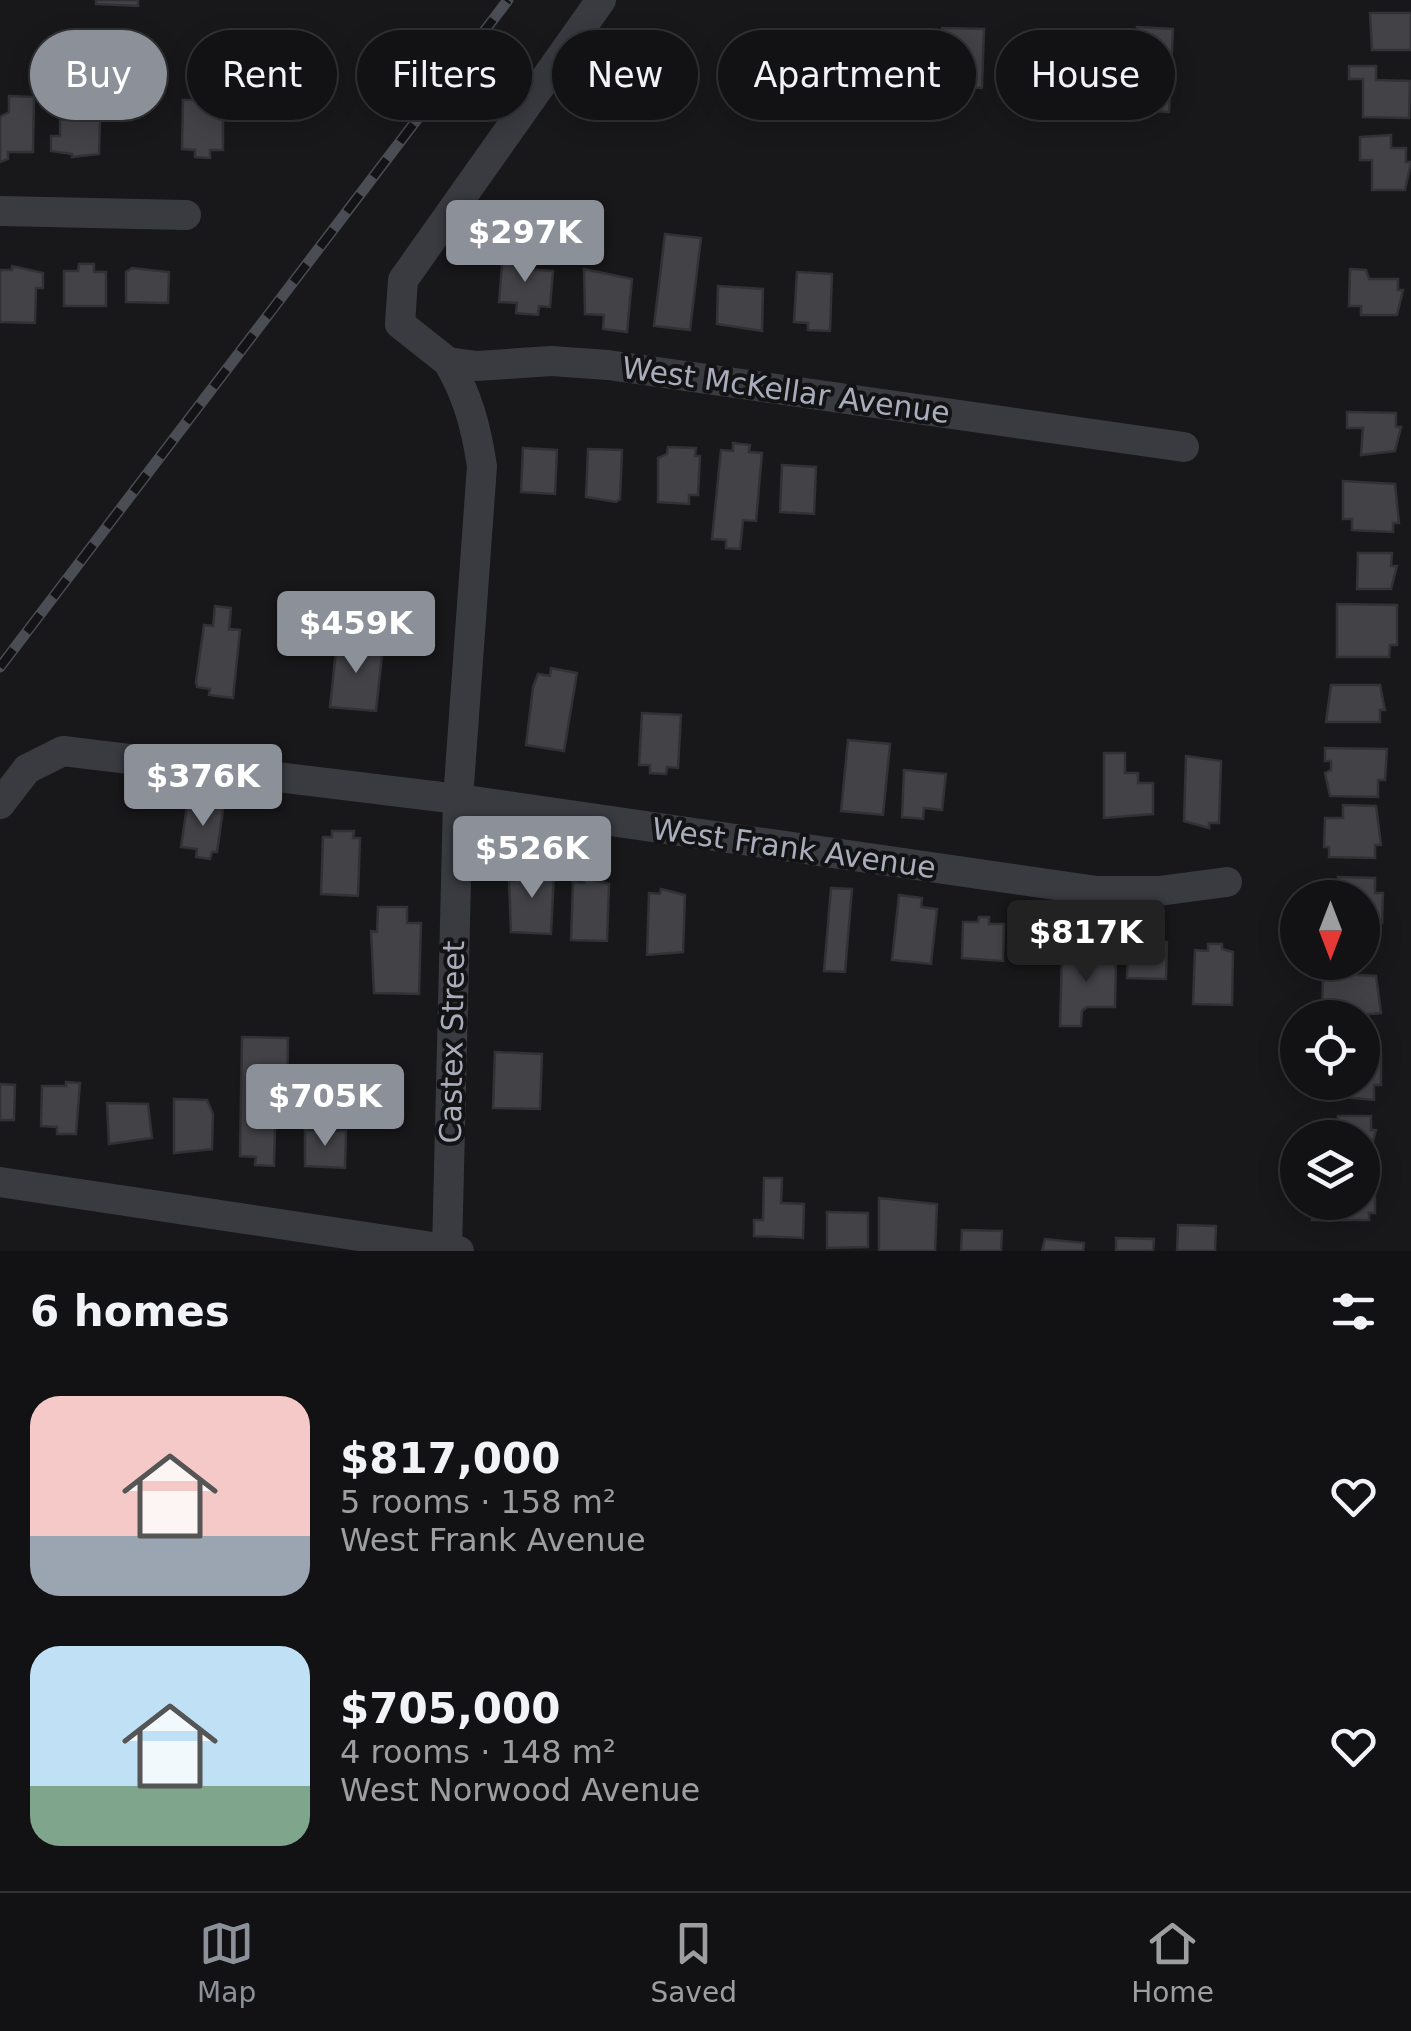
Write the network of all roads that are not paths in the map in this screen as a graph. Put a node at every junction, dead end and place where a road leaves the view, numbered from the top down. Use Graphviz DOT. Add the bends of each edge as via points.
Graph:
graph roads {
  1 [pos="600,0"];
  2 [pos="0,210"];
  3 [pos="186,215"];
  4 [pos="448,362"];
  5 [pos="1184,447"];
  6 [pos="458,800"];
  7 [pos="0,804"];
  8 [pos="1228,882"];
  9 [pos="0,1182"];
  10 [pos="451,1250"];
  1 -- 4 [label="street" via="402,280 400,324"];
  2 -- 3 [label="street"];
  4 -- 5 [label="street, West McKellar Avenue" via="608,364"];
  4 -- 6 [label="street, Castex Street" via="476,423 482,466"];
  6 -- 7 [label="street, West Frank Avenue" via="63,751 27,769"];
  6 -- 8 [label="street, West Frank Avenue" via="1097,891 1159,892"];
  6 -- 10 [label="street, Castex Street"];
  9 -- 10 [label="street"];
}
